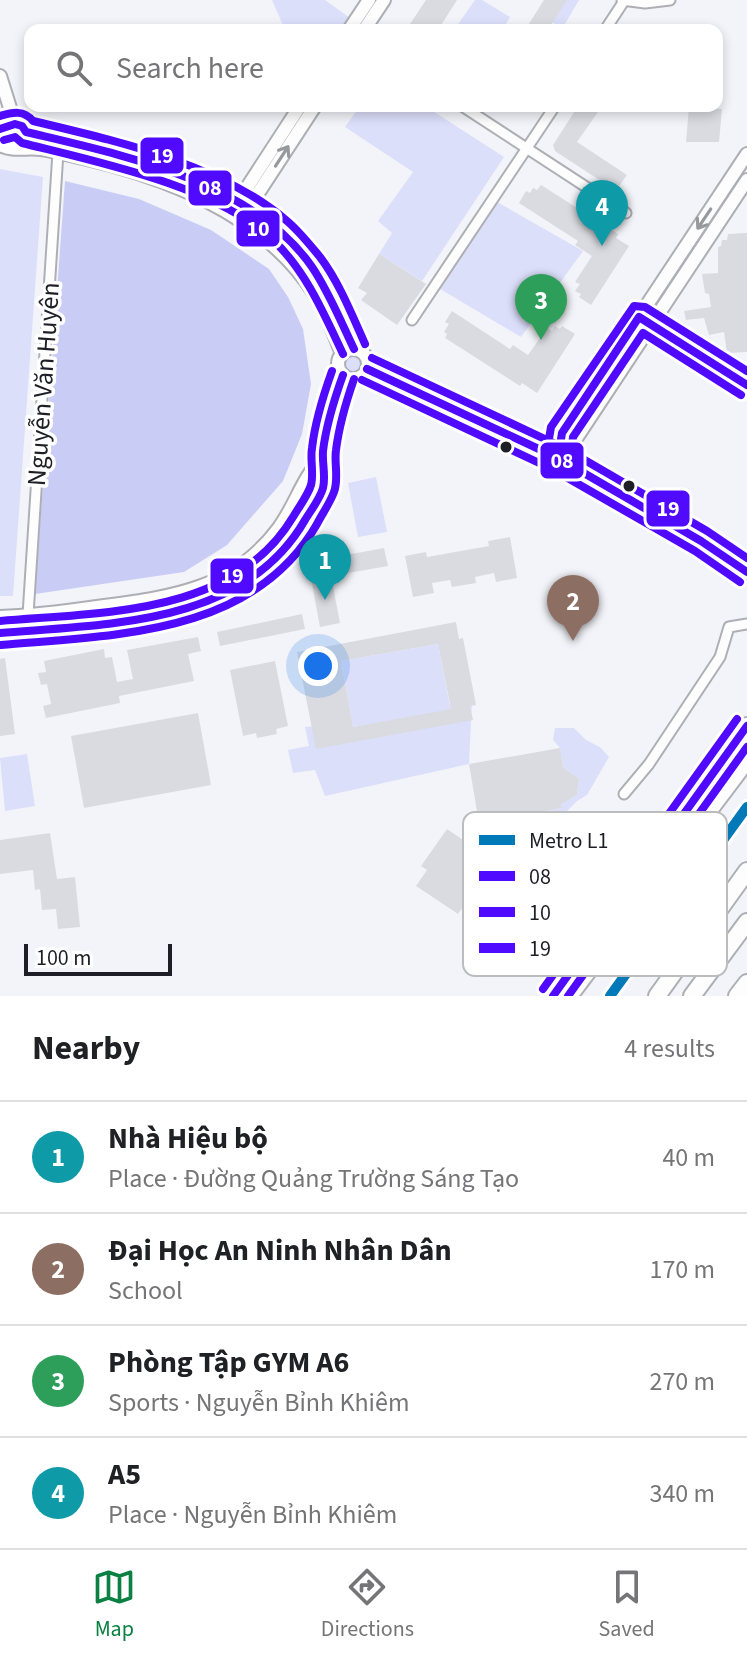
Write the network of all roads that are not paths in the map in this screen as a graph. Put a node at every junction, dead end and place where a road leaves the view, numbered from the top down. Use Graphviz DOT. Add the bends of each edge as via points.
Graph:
graph roads {
  1 [pos="369,0"];
  2 [pos="383,0"];
  3 [pos="670,0"];
  4 [pos="623,1"];
  5 [pos="353,24"];
  6 [pos="368,24"];
  7 [pos="609,24"];
  8 [pos="0,76"];
  9 [pos="297,112"];
  10 [pos="311,112"];
  11 [pos="471,112"];
  12 [pos="551,112"];
  13 [pos="4,126"];
  14 [pos="26,132"];
  15 [pos="2,145"];
  16 [pos="21,148"];
  17 [pos="527,148"];
  18 [pos="58,152"];
  19 [pos="747,154"];
  20 [pos="747,180"];
  21 [pos="244,203"];
  22 [pos="626,213"];
  23 [pos="639,317"];
  24 [pos="412,320"];
  25 [pos="651,325"];
  26 [pos="348,351"];
  27 [pos="367,369"];
  28 [pos="343,375"];
  29 [pos="747,385"];
  30 [pos="323,456"];
  31 [pos="558,458"];
  32 [pos="747,572"];
  33 [pos="28,615"];
  34 [pos="0,617"];
  35 [pos="747,624"];
  36 [pos="0,633"];
  37 [pos="747,726"];
  38 [pos="747,760"];
  39 [pos="624,794"];
  40 [pos="685,812"];
  41 [pos="708,812"];
  42 [pos="747,871"];
  43 [pos="727,899"];
  44 [pos="747,922"];
  45 [pos="727,949"];
  46 [pos="567,976"];
  47 [pos="584,976"];
  48 [pos="671,976"];
  49 [pos="707,976"];
  50 [pos="747,983"];
  51 [pos="553,996"];
  52 [pos="569,996"];
  53 [pos="657,996"];
  54 [pos="692,996"];
  55 [pos="737,996"];
  1 -- 5 [label="street"];
  2 -- 6 [label="street"];
  3 -- 4 [label="street"];
  4 -- 7 [label="street"];
  8 -- 13 [label="street"];
  9 -- 21 [label="street"];
  21 -- 10 [label="street, one-way"];
  11 -- 17 [label="street"];
  12 -- 17 [label="street"];
  13 -- 14 [label="street" via="22,126"];
  13 -- 15 [label="street"];
  14 -- 16 [label="street"];
  14 -- 21 [label="street" via="115,153"];
  15 -- 16 [label="street"];
  16 -- 18 [label="street"];
  17 -- 22 [label="street"];
  17 -- 24 [label="street"];
  18 -- 26 [label="street" via="166,184 239,219 300,275"];
  18 -- 33 [label="street, Nguyễn Văn Huyên"];
  19 -- 23 [label="street, one-way"];
  20 -- 25 [label="street"];
  21 -- 26 [label="street" via="281,231 312,267 334,306"];
  23 -- 25 [label="street"];
  23 -- 31 [label="street" via="562,433"];
  25 -- 29 [label="street"];
  25 -- 31 [label="street"];
  26 -- 27 [label="street" via="366,356"];
  26 -- 28 [label="street" via="338,362"];
  27 -- 28 [label="street" via="356,378"];
  27 -- 31 [label="street"];
  28 -- 30 [label="street"];
  30 -- 33 [label="street" via="279,528 217,580 168,598"];
  30 -- 36 [label="street" via="323,488 288,544 254,577 222,596 168,613"];
  31 -- 32 [label="street"];
  33 -- 34 [label="street"];
  35 -- 39 [label="street" via="729,627 720,657"];
  37 -- 40 [label="highway"];
  38 -- 41 [label="highway"];
  42 -- 43 [label="highway"];
  44 -- 45 [label="highway"];
  46 -- 51 [label="highway"];
  47 -- 52 [label="highway"];
  48 -- 53 [label="highway"];
  49 -- 54 [label="highway"];
  50 -- 55 [label="highway"];
}
